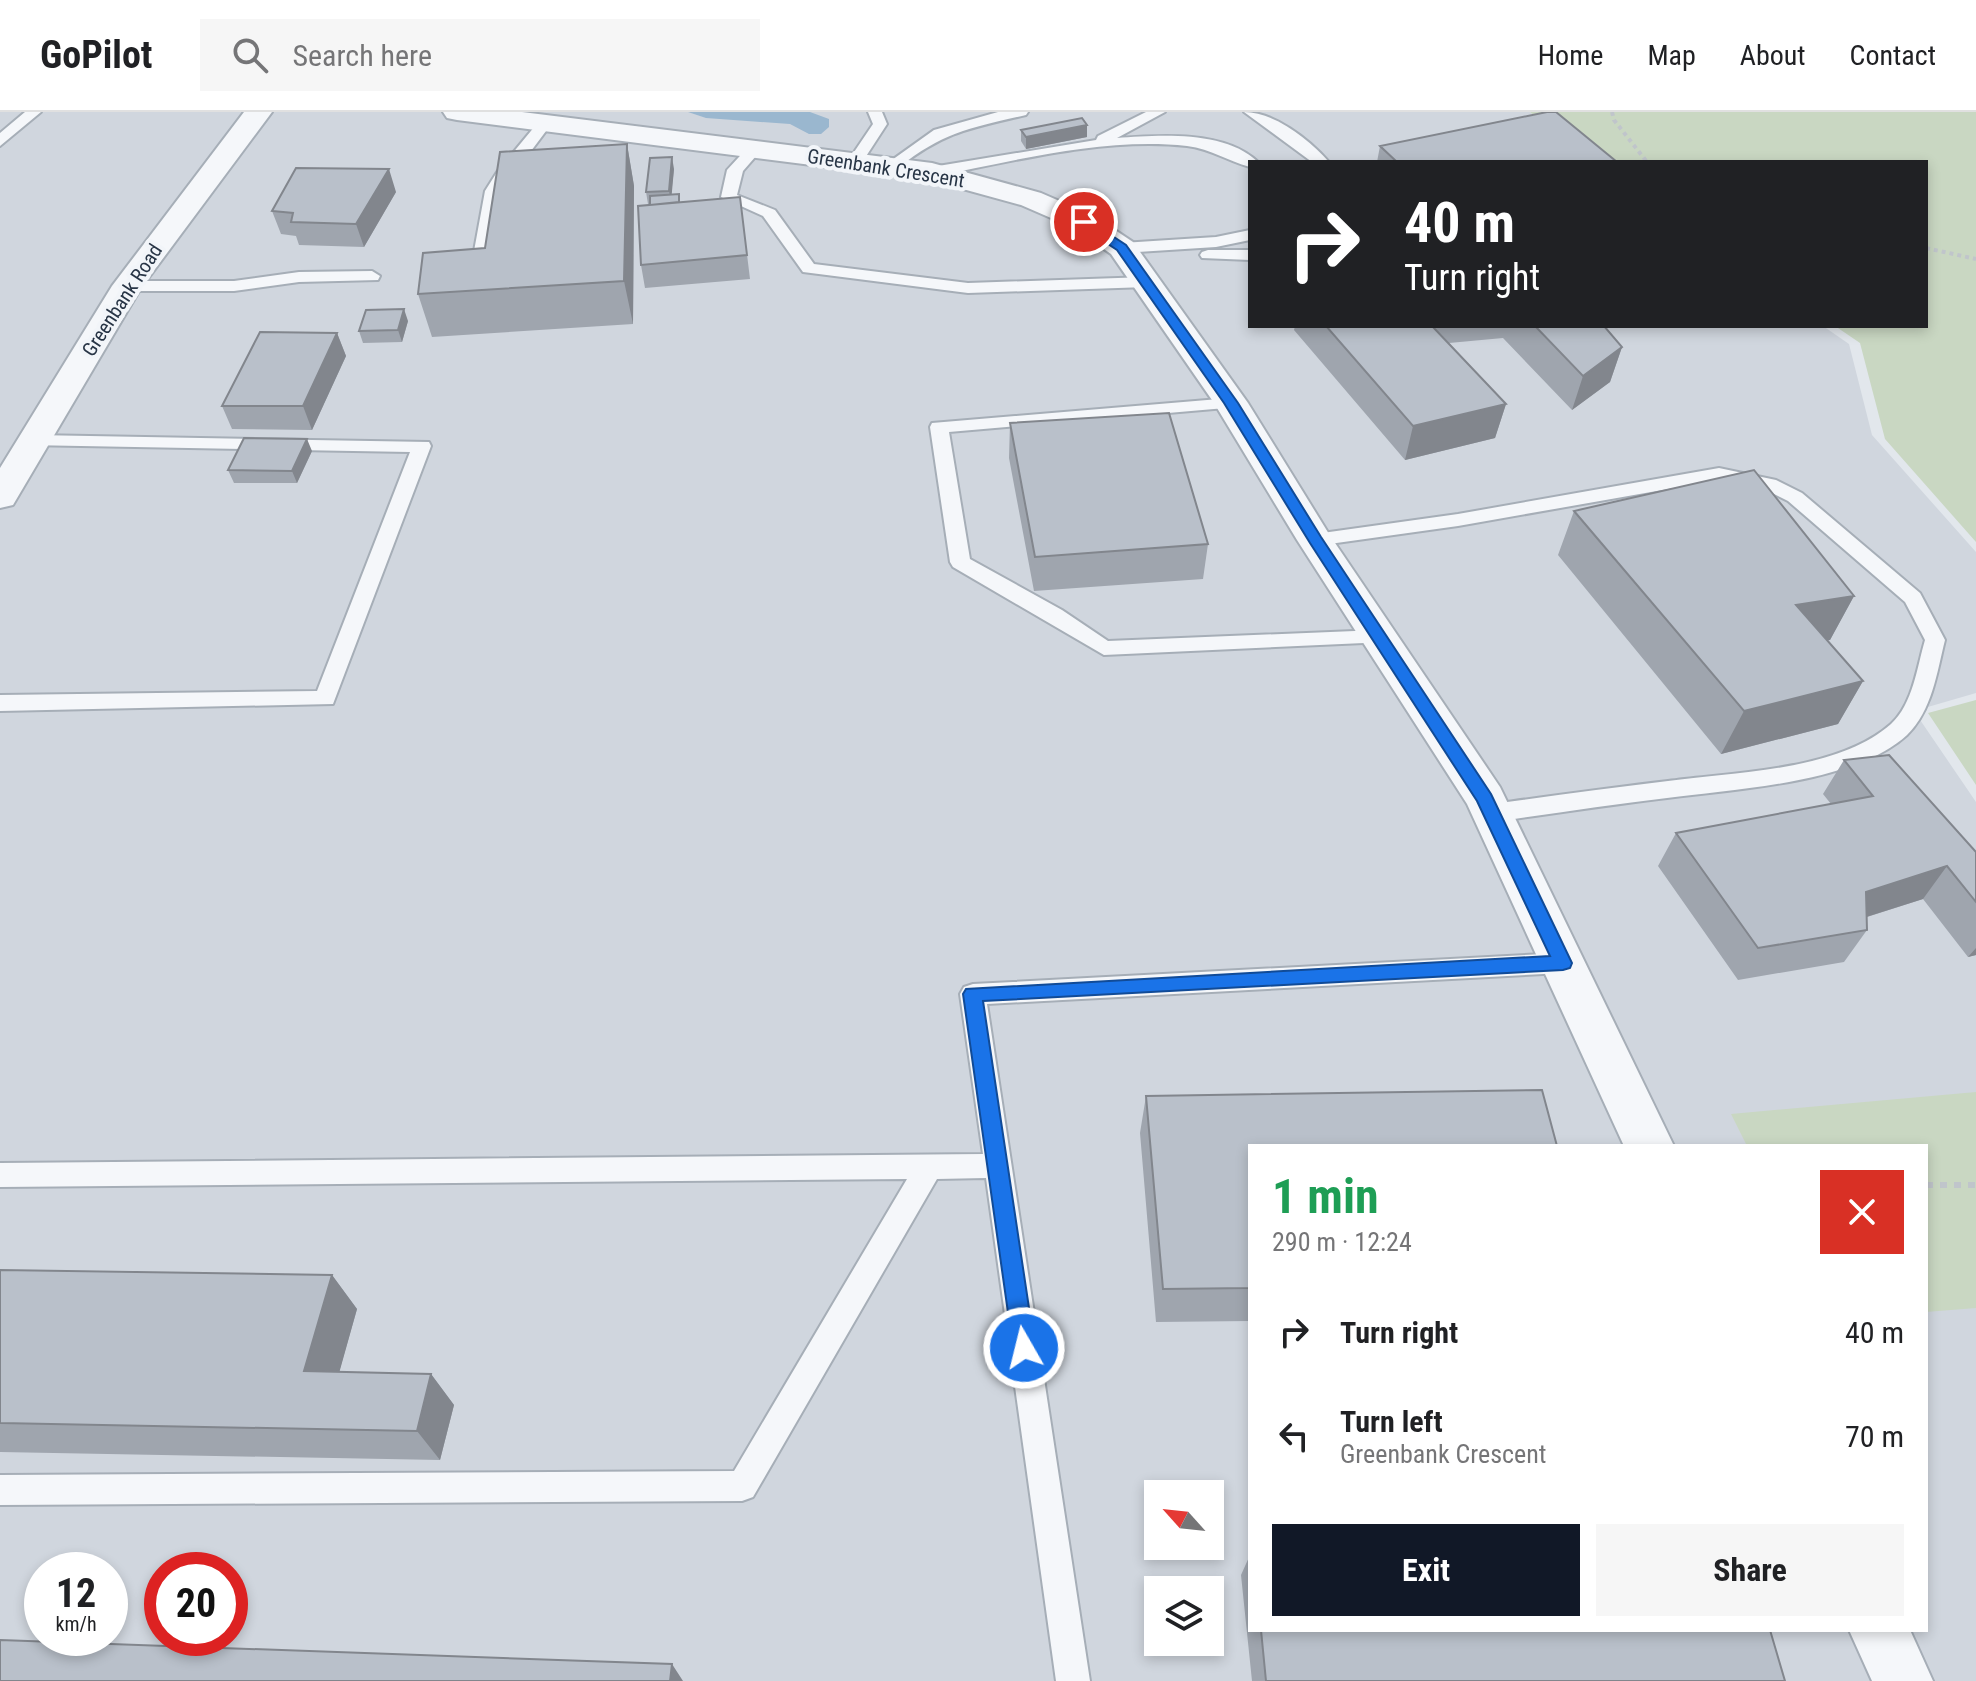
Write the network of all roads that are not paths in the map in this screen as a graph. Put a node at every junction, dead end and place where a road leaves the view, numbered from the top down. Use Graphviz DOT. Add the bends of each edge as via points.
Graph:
graph roads {
  1 [pos="34,112"];
  2 [pos="258,112"];
  3 [pos="457,112"];
  4 [pos="875,112"];
  5 [pos="1021,112"];
  6 [pos="1158,112"];
  7 [pos="1251,112"];
  8 [pos="531,118"];
  9 [pos="0,141"];
  10 [pos="1086,147"];
  11 [pos="755,148"];
  12 [pos="1248,160"];
  13 [pos="1319,160"];
  14 [pos="856,161"];
  15 [pos="893,165"];
  16 [pos="932,172"];
  17 [pos="1248,235"];
  18 [pos="1139,247"];
  19 [pos="1248,255"];
  20 [pos="478,273"];
  21 [pos="372,276"];
  22 [pos="1147,282"];
  23 [pos="127,286"];
  24 [pos="1231,403"];
  25 [pos="34,441"];
  26 [pos="0,497"];
  27 [pos="1315,540"];
  28 [pos="1379,637"];
  29 [pos="0,703"];
  30 [pos="1492,813"];
  31 [pos="1563,963"];
  32 [pos="1648,1144"];
  33 [pos="998,1166"];
  34 [pos="929,1167"];
  35 [pos="0,1175"];
  36 [pos="0,1490"];
  37 [pos="1880,1632"];
  38 [pos="1073,1681"];
  39 [pos="1903,1681"];
  1 -- 9 [label="lane"];
  2 -- 23 [label="street, Greenbank Road"];
  3 -- 8 [label="street, Greenbank Crescent"];
  4 -- 14 [label="lane" via="880,124"];
  5 -- 15 [label="lane" via="951,126"];
  6 -- 10 [label="lane"];
  7 -- 13 [label="lane"];
  8 -- 11 [label="street, Greenbank Crescent"];
  8 -- 20 [label="lane" via="493,191"];
  10 -- 12 [label="lane" via="1167,139 1237,152"];
  10 -- 16 [label="lane"];
  11 -- 14 [label="street, Greenbank Crescent"];
  11 -- 22 [label="lane" via="735,170 729,197 769,213 809,268 968,288"];
  14 -- 15 [label="street, Greenbank Crescent"];
  15 -- 16 [label="street, Greenbank Crescent"];
  16 -- 18 [label="street, Greenbank Crescent" via="1031,199"];
  17 -- 18 [label="lane"];
  18 -- 19 [label="lane"];
  18 -- 22 [label="street, Greenbank Crescent"];
  21 -- 23 [label="lane" via="299,277 234,286"];
  22 -- 24 [label="street, Greenbank Crescent"];
  23 -- 25 [label="street, Greenbank Road"];
  24 -- 27 [label="street, Greenbank Crescent"];
  24 -- 28 [label="lane" via="939,427 960,562 1104,648"];
  25 -- 26 [label="street, Greenbank Road"];
  25 -- 29 [label="lane" via="422,446 325,699"];
  27 -- 28 [label="street, Greenbank Crescent"];
  27 -- 30 [label="lane" via="1719,474 1769,484 1795,497 1913,598 1935,640 1918,702 1899,729 1874,746 1819,765 1759,777"];
  28 -- 30 [label="street, Greenbank Crescent"];
  30 -- 31 [label="street, Greenbank Crescent"];
  31 -- 32 [label="street, Greenbank Crescent"];
  31 -- 33 [label="lane" via="973,994"];
  33 -- 34 [label="lane"];
  33 -- 38 [label="lane"];
  34 -- 35 [label="lane"];
  34 -- 36 [label="lane" via="742,1486"];
  37 -- 39 [label="street"];
}
